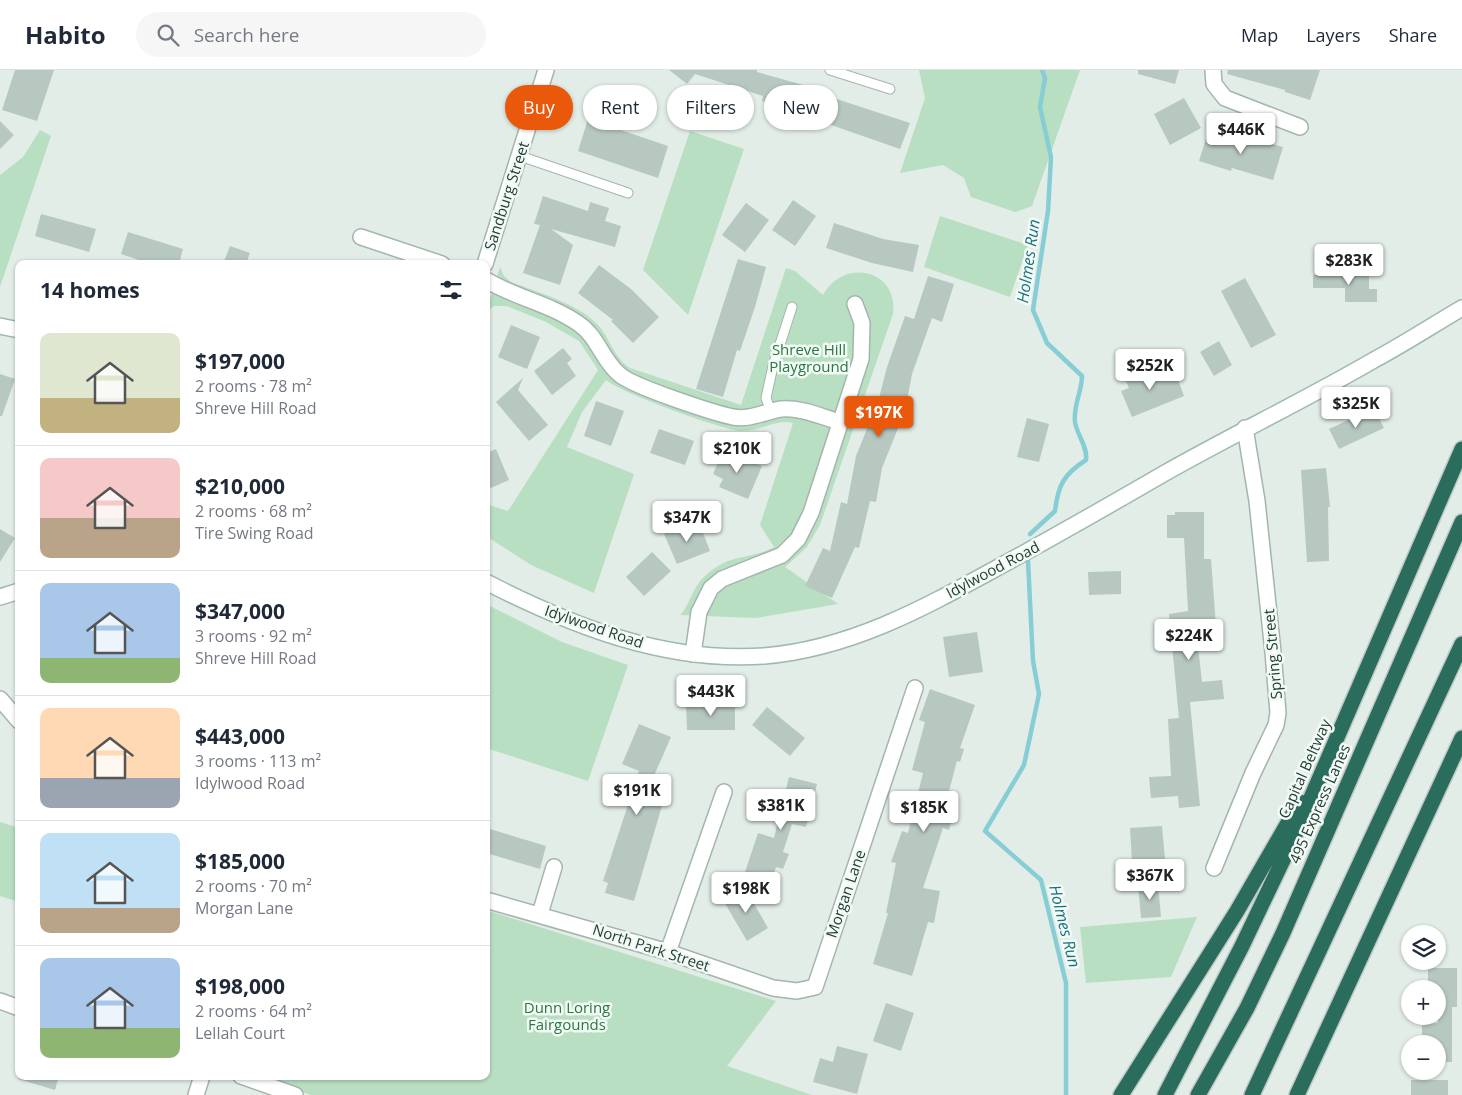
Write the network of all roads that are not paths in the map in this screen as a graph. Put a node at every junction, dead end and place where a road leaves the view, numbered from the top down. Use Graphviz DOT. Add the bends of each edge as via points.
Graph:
graph roads {
  1 [pos="546,70"];
  2 [pos="830,70"];
  3 [pos="1213,70"];
  4 [pos="890,89"];
  5 [pos="1300,127"];
  6 [pos="520,156"];
  7 [pos="628,193"];
  8 [pos="362,238"];
  9 [pos="430,260"];
  10 [pos="486,260"];
  11 [pos="490,282"];
  12 [pos="855,304"];
  13 [pos="792,307"];
  14 [pos="1462,308"];
  15 [pos="0,326"];
  16 [pos="15,329"];
  17 [pos="771,412"];
  18 [pos="840,422"];
  19 [pos="1245,428"];
  20 [pos="1462,450"];
  21 [pos="1462,522"];
  22 [pos="490,584"];
  23 [pos="15,592"];
  24 [pos="0,597"];
  25 [pos="1462,644"];
  26 [pos="693,654"];
  27 [pos="915,688"];
  28 [pos="0,699"];
  29 [pos="15,716"];
  30 [pos="1342,729"];
  31 [pos="1462,738"];
  32 [pos="724,792"];
  33 [pos="554,867"];
  34 [pos="1214,868"];
  35 [pos="490,901"];
  36 [pos="540,914"];
  37 [pos="668,952"];
  38 [pos="815,987"];
  39 [pos="0,1001"];
  40 [pos="15,1007"];
  41 [pos="1247,1008"];
  42 [pos="201,1080"];
  43 [pos="252,1080"];
  44 [pos="196,1095"];
  45 [pos="295,1095"];
  46 [pos="1121,1095"];
  47 [pos="1165,1095"];
  48 [pos="1198,1095"];
  49 [pos="1207,1095"];
  50 [pos="1250,1095"];
  51 [pos="1297,1095"];
  1 -- 6 [label="street, Sandburg Street"];
  2 -- 4 [label="lane"];
  3 -- 5 [label="street" via="1214,84 1226,98"];
  6 -- 7 [label="lane"];
  6 -- 10 [label="street, Sandburg Street"];
  8 -- 9 [label="street"];
  11 -- 17 [label="street" via="578,323 591,334 620,376 732,417 750,419"];
  12 -- 18 [label="street" via="862,323 863,349"];
  13 -- 17 [label="lane" via="766,398"];
  14 -- 19 [label="street, Idylwood Road" via="1373,361"];
  15 -- 16 [label="street"];
  17 -- 18 [label="street" via="800,410"];
  18 -- 26 [label="street" via="811,513 798,539 782,555 722,579 711,588 699,612"];
  19 -- 26 [label="street, Idylwood Road" via="1091,517 958,589 873,630 837,643 764,656"];
  19 -- 34 [label="street, Spring Street" via="1258,511 1278,713 1276,725 1252,773"];
  20 -- 30 [label="highway, Capital Beltway"];
  21 -- 41 [label="highway, 495 Express Lanes" via="1283,933"];
  22 -- 26 [label="street, Idylwood Road" via="608,635"];
  23 -- 24 [label="street"];
  25 -- 50 [label="highway"];
  27 -- 38 [label="street, Morgan Lane"];
  28 -- 29 [label="street"];
  30 -- 46 [label="highway" via="1237,911"];
  30 -- 47 [label="highway, Capital Beltway" via="1242,946"];
  31 -- 51 [label="highway"];
  32 -- 37 [label="street"];
  33 -- 36 [label="street"];
  35 -- 36 [label="street, North Park Street"];
  36 -- 37 [label="street, North Park Street"];
  37 -- 38 [label="street, North Park Street" via="780,989 797,991"];
  39 -- 40 [label="street"];
  41 -- 48 [label="highway, 495 Express Lanes"];
  41 -- 49 [label="highway"];
  42 -- 44 [label="street"];
  43 -- 45 [label="street"];
}
